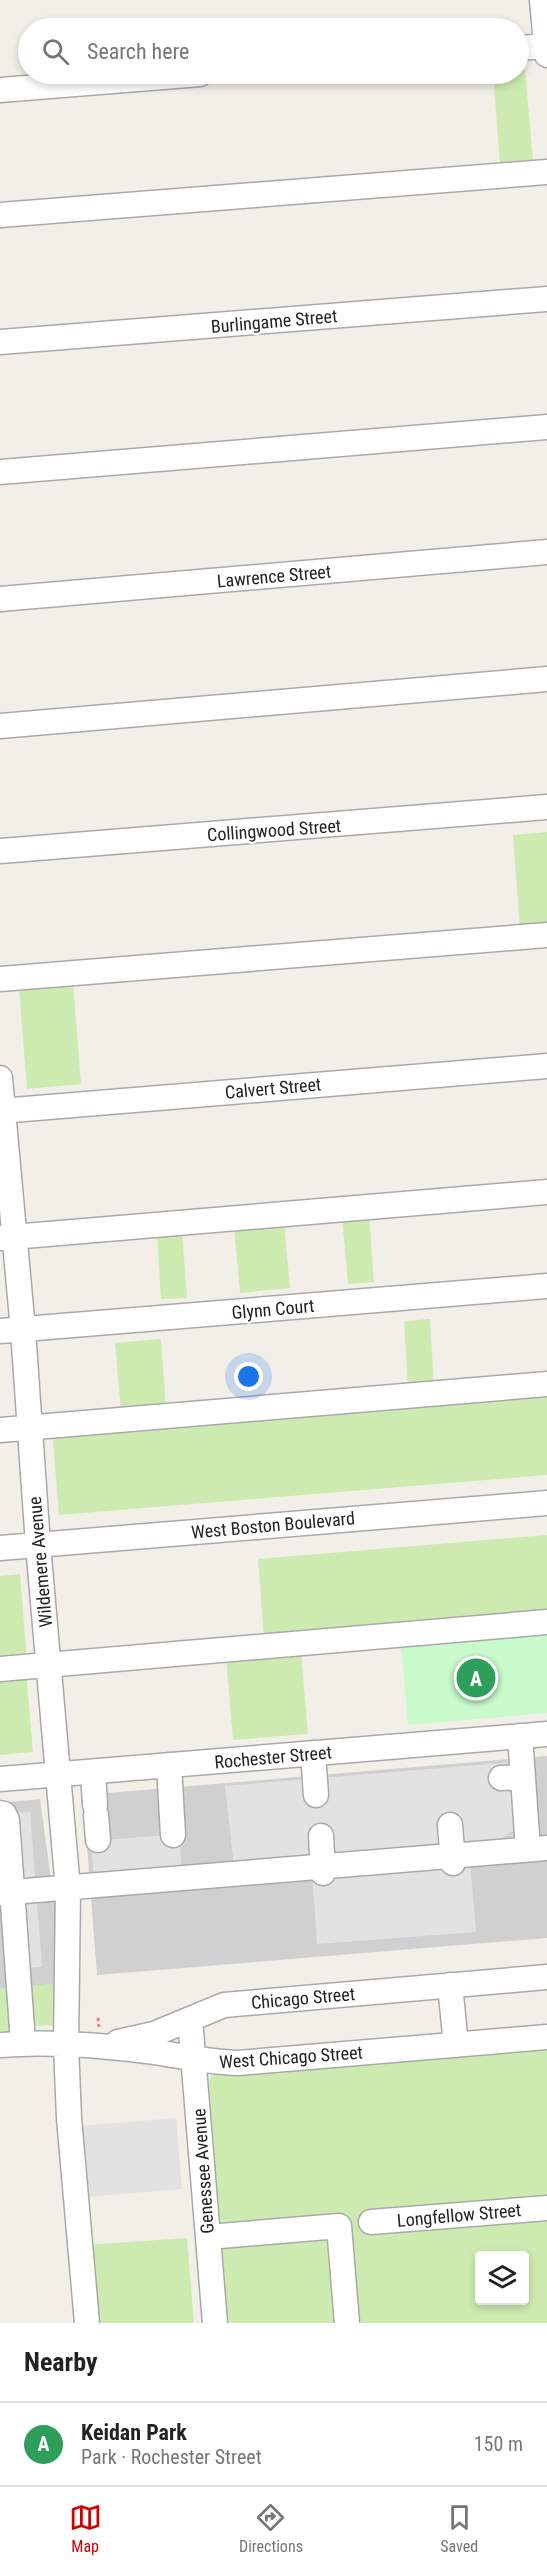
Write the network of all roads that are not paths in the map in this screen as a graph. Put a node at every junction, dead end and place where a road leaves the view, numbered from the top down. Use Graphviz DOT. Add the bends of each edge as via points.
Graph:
graph roads {
  1 [pos="542,0"];
  2 [pos="547,46"];
  3 [pos="529,47"];
  4 [pos="547,55"];
  5 [pos="75,84"];
  6 [pos="0,90"];
  7 [pos="547,172"];
  8 [pos="0,215"];
  9 [pos="547,299"];
  10 [pos="0,342"];
  11 [pos="547,427"];
  12 [pos="0,472"];
  13 [pos="547,552"];
  14 [pos="0,599"];
  15 [pos="547,679"];
  16 [pos="0,726"];
  17 [pos="547,807"];
  18 [pos="0,851"];
  19 [pos="547,935"];
  20 [pos="0,979"];
  21 [pos="547,1066"];
  22 [pos="0,1078"];
  23 [pos="1,1111"];
  24 [pos="547,1192"];
  25 [pos="7,1238"];
  26 [pos="547,1286"];
  27 [pos="12,1330"];
  28 [pos="547,1384"];
  29 [pos="30,1427"];
  30 [pos="0,1430"];
  31 [pos="547,1503"];
  32 [pos="38,1545"];
  33 [pos="0,1548"];
  34 [pos="547,1622"];
  35 [pos="48,1665"];
  36 [pos="0,1669"];
  37 [pos="547,1734"];
  38 [pos="520,1736"];
  39 [pos="313,1753"];
  40 [pos="168,1765"];
  41 [pos="93,1772"];
  42 [pos="57,1775"];
  43 [pos="0,1779"];
  44 [pos="316,1795"];
  45 [pos="0,1813"];
  46 [pos="450,1825"];
  47 [pos="173,1835"];
  48 [pos="321,1836"];
  49 [pos="98,1840"];
  50 [pos="538,1848"];
  51 [pos="453,1859"];
  52 [pos="4,1860"];
  53 [pos="322,1870"];
  54 [pos="68,1888"];
  55 [pos="5,1893"];
  56 [pos="547,1977"];
  57 [pos="450,1985"];
  58 [pos="190,2019"];
  59 [pos="547,2037"];
  60 [pos="12,2044"];
  61 [pos="66,2045"];
  62 [pos="456,2045"];
  63 [pos="195,2060"];
  64 [pos="547,2208"];
  65 [pos="372,2223"];
  66 [pos="208,2237"];
  67 [pos="87,2323"];
  68 [pos="215,2323"];
  69 [pos="347,2323"];
  1 -- 2 [label="street"];
  2 -- 3 [label="street"];
  2 -- 4 [label="street"];
  5 -- 6 [label="street"];
  7 -- 8 [label="street"];
  9 -- 10 [label="street, Burlingame Street"];
  11 -- 12 [label="street"];
  13 -- 14 [label="street, Lawrence Street"];
  15 -- 16 [label="street"];
  17 -- 18 [label="street, Collingwood Street"];
  19 -- 20 [label="street"];
  21 -- 23 [label="street, Calvert Street"];
  22 -- 23 [label="street, Wildemere Avenue"];
  23 -- 25 [label="street, Wildemere Avenue"];
  24 -- 25 [label="street"];
  25 -- 27 [label="street, Wildemere Avenue"];
  26 -- 27 [label="street, Glynn Court"];
  27 -- 29 [label="street, Wildemere Avenue"];
  28 -- 29 [label="street"];
  29 -- 30 [label="street"];
  29 -- 32 [label="street, Wildemere Avenue"];
  31 -- 32 [label="street, West Boston Boulevard"];
  32 -- 33 [label="street, West Boston Boulevard"];
  32 -- 35 [label="street, Wildemere Avenue"];
  34 -- 35 [label="street"];
  35 -- 36 [label="street"];
  35 -- 42 [label="street, Wildemere Avenue"];
  37 -- 38 [label="street, Rochester Street"];
  38 -- 39 [label="street, Rochester Street"];
  38 -- 50 [label="street" via="512,1778"];
  39 -- 40 [label="street, Rochester Street"];
  39 -- 44 [label="street"];
  40 -- 41 [label="street, Rochester Street"];
  40 -- 47 [label="street"];
  41 -- 42 [label="street, Rochester Street"];
  41 -- 49 [label="street"];
  42 -- 43 [label="street, Rochester Street"];
  42 -- 54 [label="street, Wildemere Avenue"];
  45 -- 52 [label="street" via="7,1820"];
  46 -- 51 [label="street"];
  48 -- 53 [label="street"];
  50 -- 51 [label="street"];
  51 -- 53 [label="street"];
  52 -- 55 [label="street"];
  53 -- 54 [label="street" via="175,1876"];
  54 -- 55 [label="street"];
  54 -- 61 [label="street, Wildemere Avenue"];
  55 -- 60 [label="street"];
  56 -- 57 [label="street, Chicago Street"];
  57 -- 58 [label="street, Chicago Street" via="224,2006"];
  57 -- 62 [label="street"];
  58 -- 61 [label="street, Chicago Street" via="154,2034 100,2047"];
  58 -- 63 [label="street, Genessee Avenue"];
  59 -- 62 [label="street, West Chicago Street"];
  60 -- 61 [label="street, West Chicago Street"];
  61 -- 63 [label="street, West Chicago Street" via="147,2051"];
  61 -- 67 [label="street, Wildemere Avenue"];
  62 -- 63 [label="street, West Chicago Street" via="238,2063"];
  63 -- 66 [label="street, Genessee Avenue"];
  64 -- 65 [label="street, Longfellow Street"];
  66 -- 68 [label="street, Genessee Avenue"];
  66 -- 69 [label="street" via="339,2226"];
}
